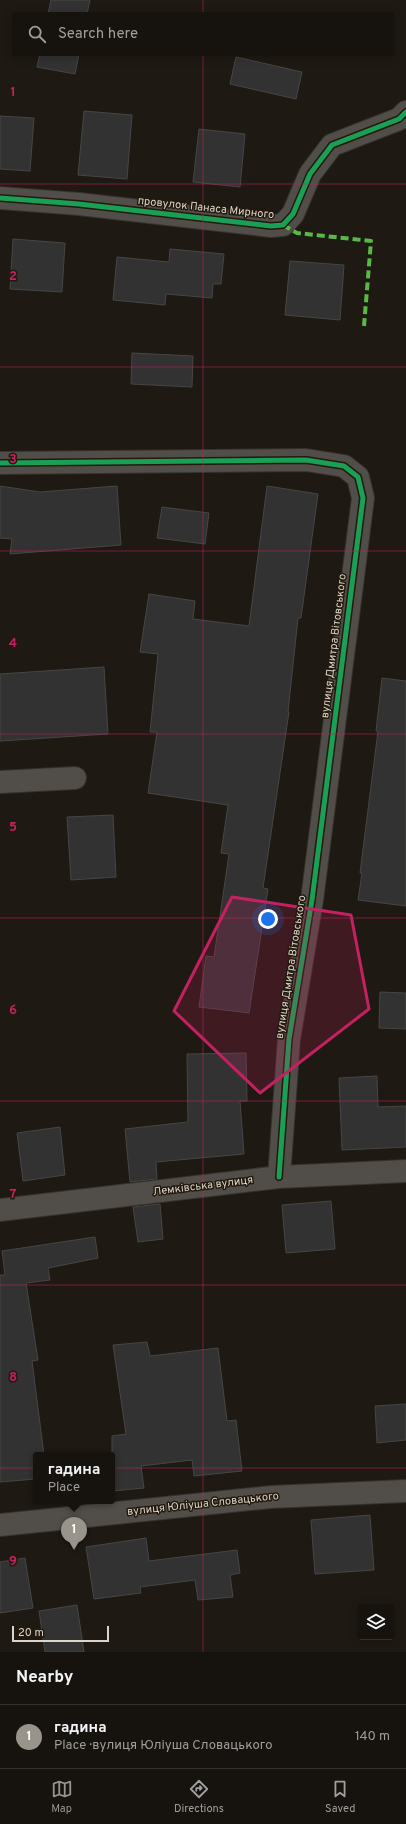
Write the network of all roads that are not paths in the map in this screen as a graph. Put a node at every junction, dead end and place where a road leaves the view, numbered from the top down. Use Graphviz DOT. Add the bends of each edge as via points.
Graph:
graph roads {
  1 [pos="406,112"];
  2 [pos="0,198"];
  3 [pos="0,463"];
  4 [pos="75,778"];
  5 [pos="0,782"];
  6 [pos="406,1171"];
  7 [pos="279,1177"];
  8 [pos="0,1210"];
  9 [pos="406,1491"];
  10 [pos="0,1525"];
  1 -- 2 [label="street, провулок Панаса Мирного" via="399,119 332,145 310,174 293,214 282,224 271,226 79,204"];
  3 -- 7 [label="street, вулиця Дмитра Вітовського" via="306,460 344,466 358,477 363,498 312,900 289,1039"];
  4 -- 5 [label="street"];
  6 -- 7 [label="street, Лемківська вулиця"];
  7 -- 8 [label="street, Лемківська вулиця"];
  9 -- 10 [label="street, вулиця Юліуша Словацького" via="271,1497"];
}
